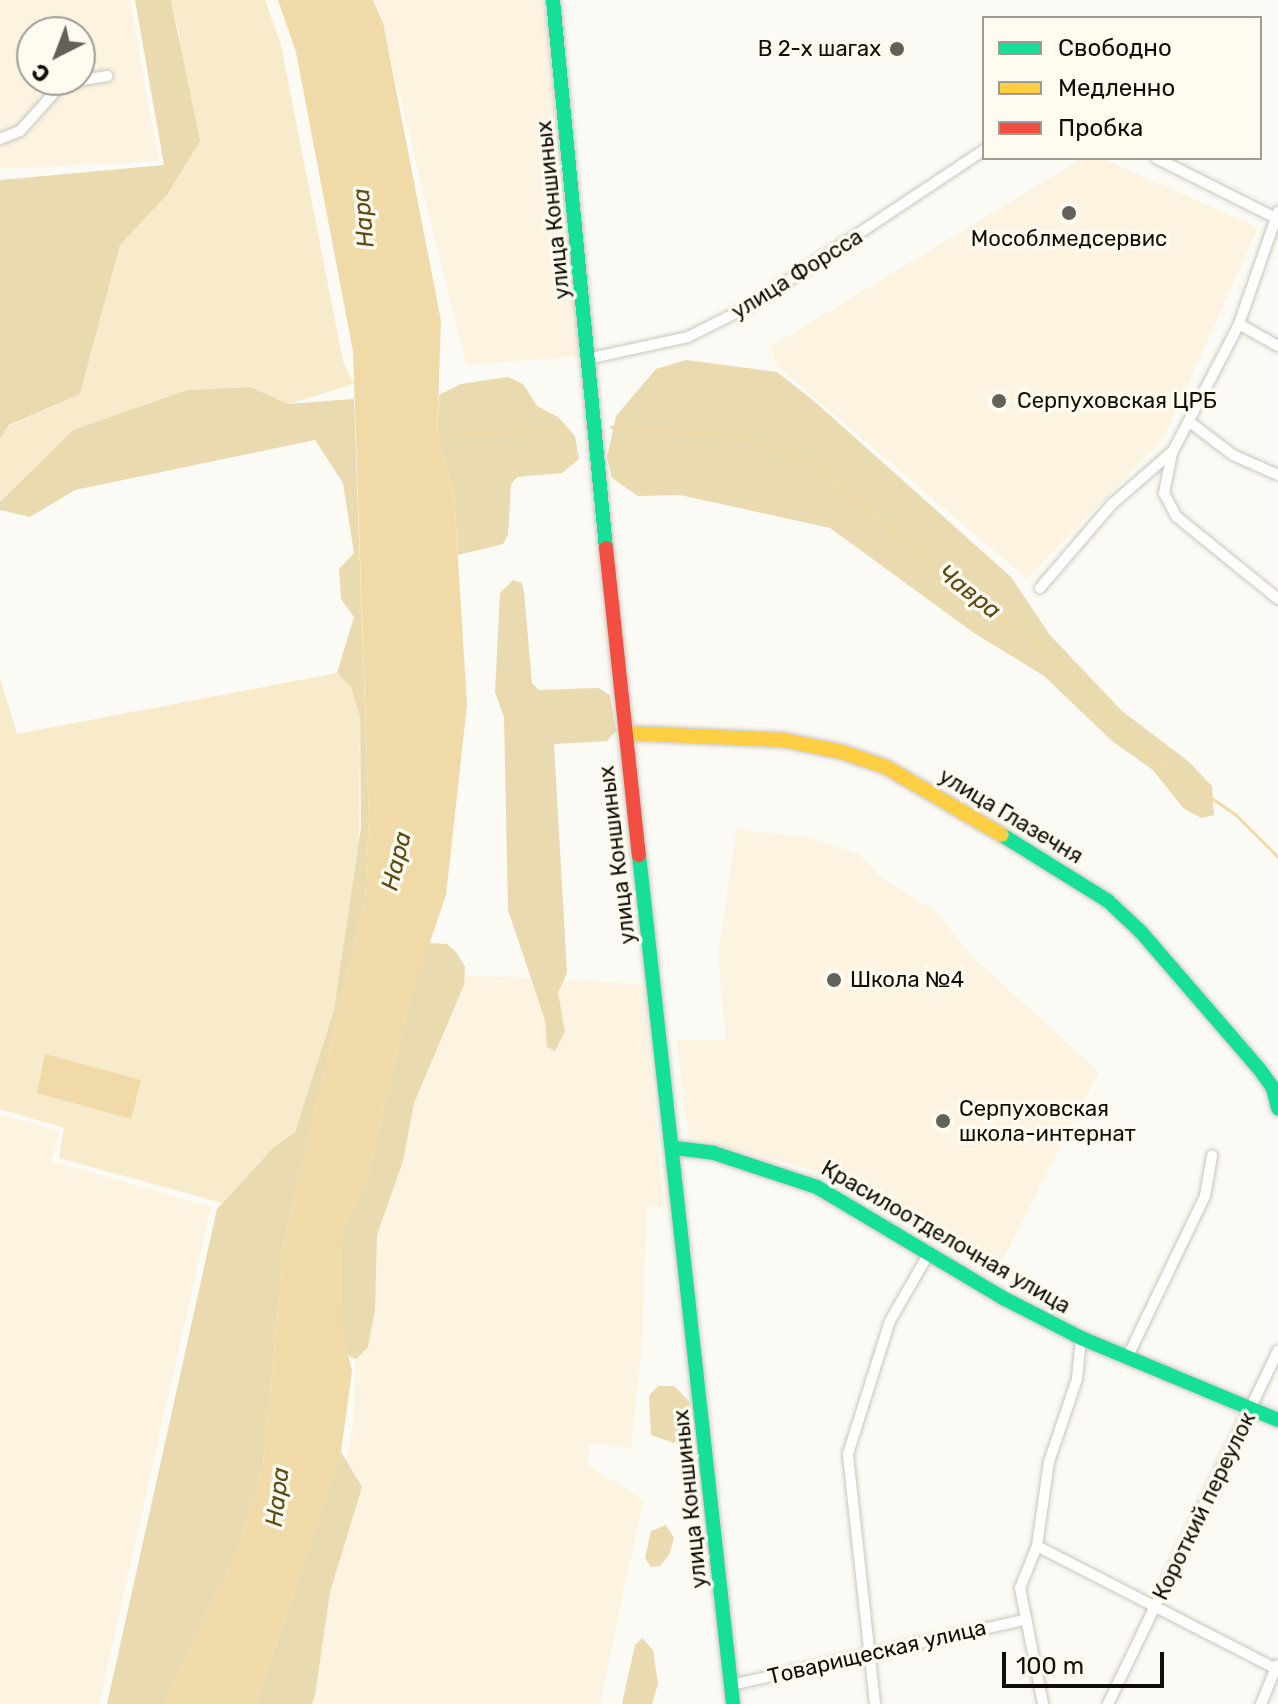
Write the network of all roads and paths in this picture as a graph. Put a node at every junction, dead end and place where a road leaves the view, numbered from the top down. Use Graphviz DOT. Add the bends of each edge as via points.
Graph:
graph roads {
  1 [pos="553,0"];
  2 [pos="107,76"];
  3 [pos="0,139"];
  4 [pos="982,151"];
  5 [pos="1160,160"];
  6 [pos="1277,216"];
  7 [pos="1239,324"];
  8 [pos="1278,346"];
  9 [pos="591,358"];
  10 [pos="1191,423"];
  11 [pos="1173,451"];
  12 [pos="1278,475"];
  13 [pos="1040,588"];
  14 [pos="1278,599"];
  15 [pos="625,733"];
  16 [pos="1278,1108"];
  17 [pos="675,1148"];
  18 [pos="1212,1156"];
  19 [pos="928,1255"];
  20 [pos="1081,1338"];
  21 [pos="1278,1351"];
  22 [pos="1128,1356"];
  23 [pos="1251,1407"];
  24 [pos="1278,1420"];
  25 [pos="1037,1546"];
  26 [pos="1155,1609"];
  27 [pos="1023,1620"];
  28 [pos="870,1657"];
  29 [pos="1277,1667"];
  30 [pos="731,1685"];
  31 [pos="733,1704"];
  32 [pos="875,1704"];
  33 [pos="1043,1704"];
  34 [pos="1108,1704"];
  35 [pos="1261,1704"];
  1 -- 9 [label="main road, улица Коншиных"];
  2 -- 3 [label="street" via="63,83 20,131"];
  4 -- 9 [label="street, улица Форсса" via="750,306 688,337"];
  5 -- 6 [label="street"];
  6 -- 7 [label="street"];
  7 -- 8 [label="street"];
  7 -- 10 [label="street"];
  9 -- 15 [label="main road, улица Коншиных"];
  10 -- 11 [label="street"];
  10 -- 12 [label="street" via="1233,455"];
  11 -- 13 [label="street" via="1112,504"];
  11 -- 14 [label="street" via="1164,493 1177,517"];
  15 -- 16 [label="main road, улица Глазечня" via="783,740 842,752 886,767 953,804 1108,901 1260,1070 1273,1088"];
  15 -- 17 [label="main road, улица Коншиных"];
  17 -- 19 [label="main road, Красилоотделочная улица" via="784,1173"];
  17 -- 30 [label="main road, улица Коншиных"];
  18 -- 22 [label="street" via="1205,1196"];
  19 -- 20 [label="main road, Красилоотделочная улица"];
  19 -- 28 [label="street" via="890,1321 848,1454"];
  20 -- 22 [label="main road, Красилоотделочная улица"];
  20 -- 25 [label="street" via="1077,1379 1049,1462"];
  21 -- 23 [label="street, Короткий переулок"];
  22 -- 23 [label="main road, Красилоотделочная улица"];
  23 -- 24 [label="main road, Красилоотделочная улица"];
  23 -- 26 [label="street, Короткий переулок"];
  25 -- 26 [label="street"];
  25 -- 27 [label="street" via="1020,1588"];
  26 -- 29 [label="street"];
  26 -- 34 [label="street, Короткий переулок"];
  27 -- 28 [label="street, Товарищеская улица"];
  27 -- 33 [label="street"];
  28 -- 30 [label="street, Товарищеская улица"];
  28 -- 32 [label="street"];
  29 -- 35 [label="street"];
  30 -- 31 [label="main road, улица Коншиных"];
}
